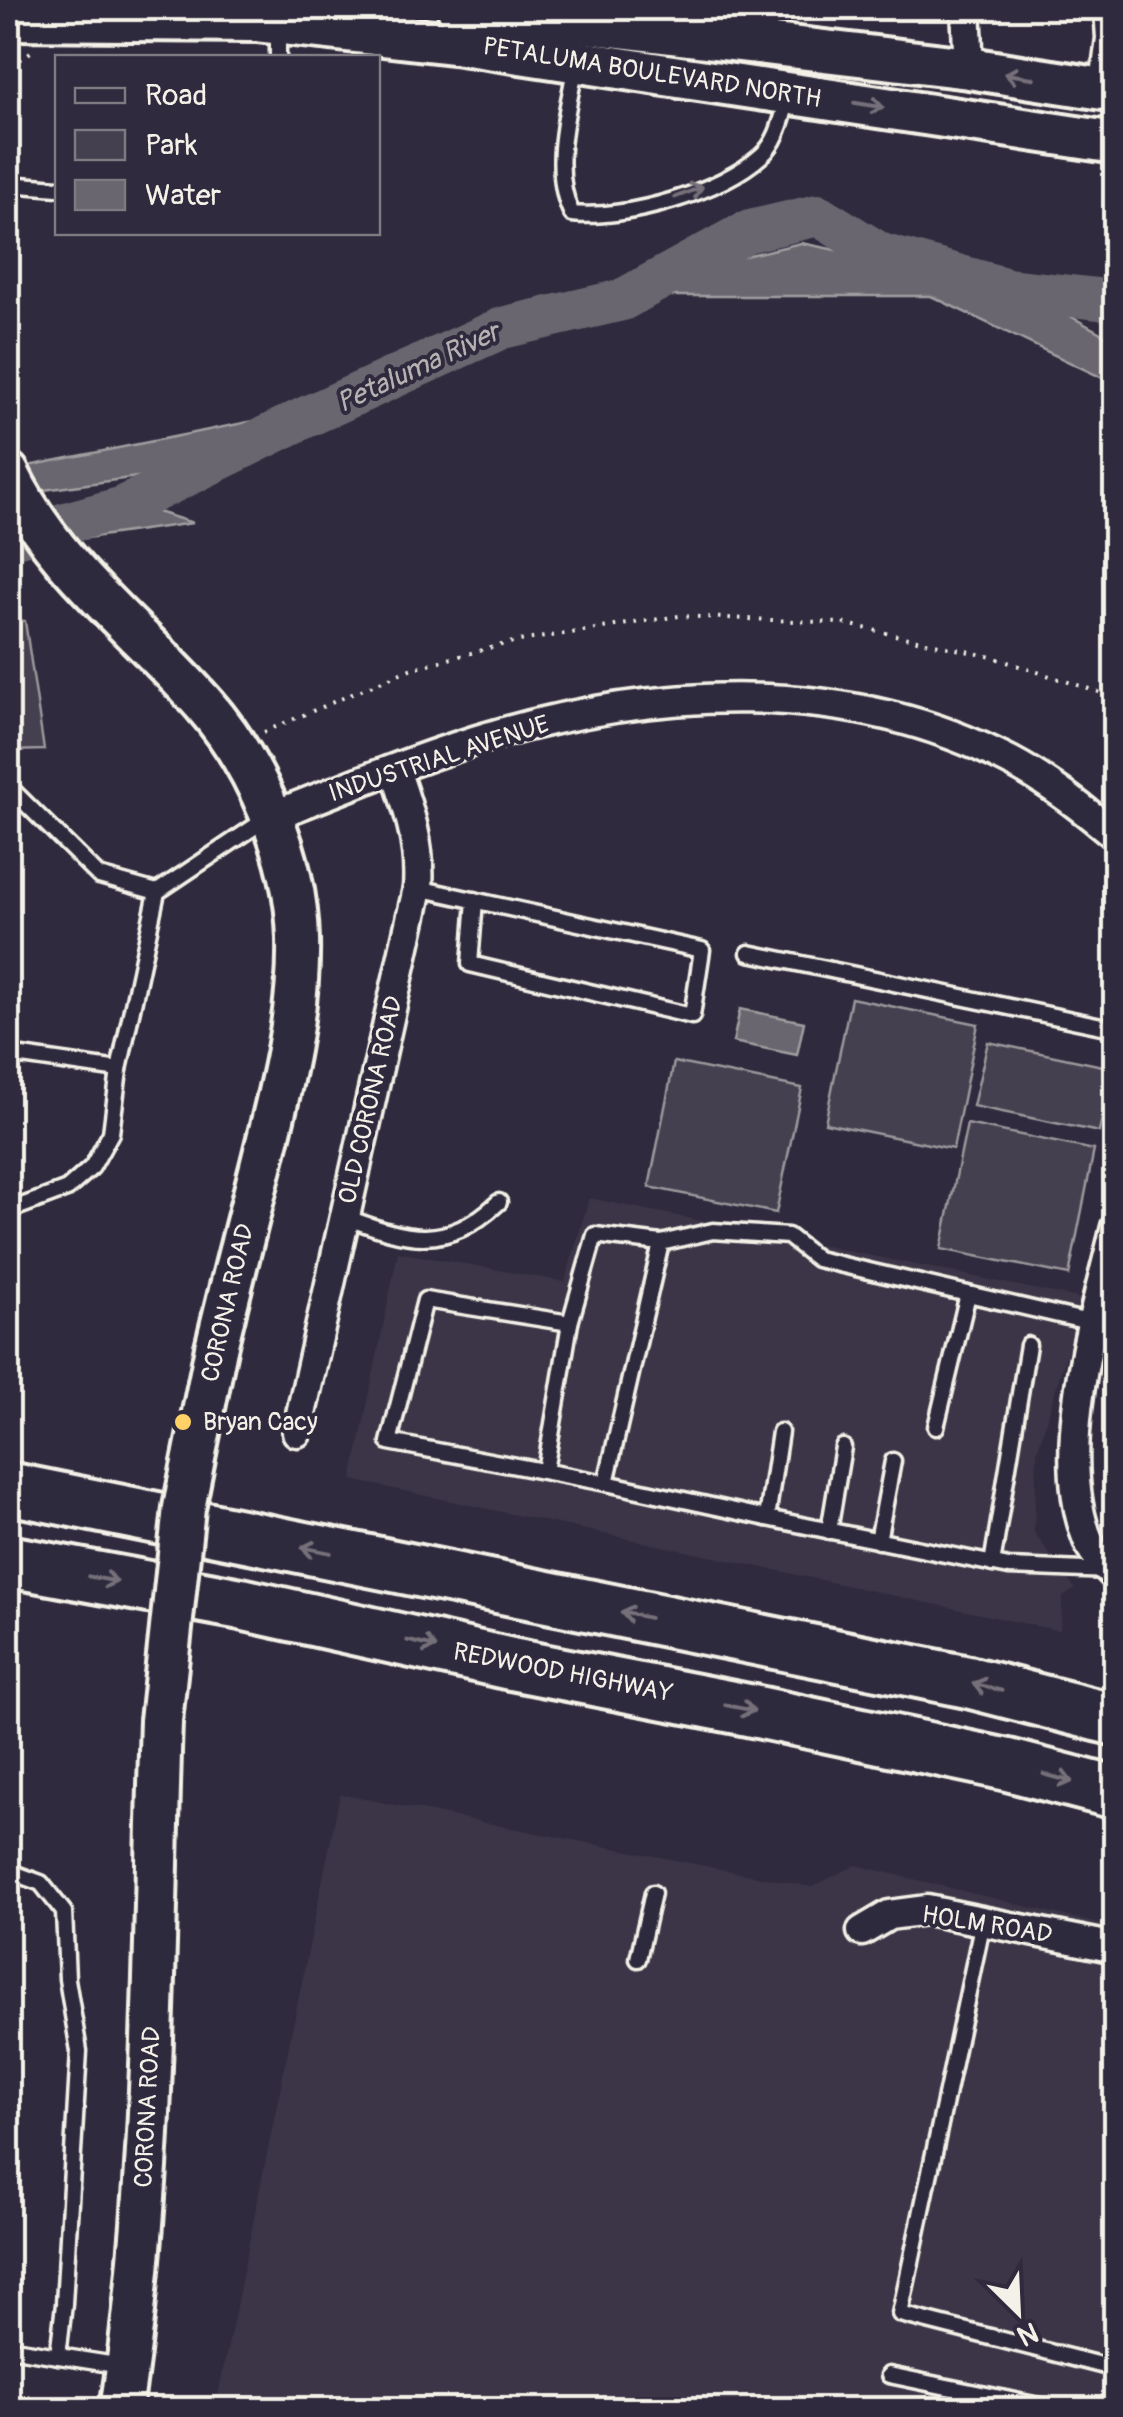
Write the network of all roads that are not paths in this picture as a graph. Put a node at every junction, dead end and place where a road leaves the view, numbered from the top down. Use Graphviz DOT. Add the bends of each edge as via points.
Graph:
graph roads {
  1 [pos="458,8"];
  2 [pos="966,8"];
  3 [pos="1102,8"];
  4 [pos="8,19"];
  5 [pos="278,40"];
  6 [pos="577,61"];
  7 [pos="969,68"];
  8 [pos="1107,90"];
  9 [pos="790,93"];
  10 [pos="1116,143"];
  11 [pos="8,184"];
  12 [pos="55,188"];
  13 [pos="8,472"];
  14 [pos="395,770"];
  15 [pos="8,786"];
  16 [pos="270,817"];
  17 [pos="1116,836"];
  18 [pos="418,888"];
  19 [pos="157,892"];
  20 [pos="474,900"];
  21 [pos="749,953"];
  22 [pos="1116,1029"];
  23 [pos="8,1054"];
  24 [pos="119,1070"];
  25 [pos="499,1202"];
  26 [pos="8,1210"];
  27 [pos="344,1217"];
  28 [pos="661,1243"];
  29 [pos="1114,1244"];
  30 [pos="968,1294"];
  31 [pos="1093,1323"];
  32 [pos="570,1324"];
  33 [pos="1028,1345"];
  34 [pos="936,1427"];
  35 [pos="297,1432"];
  36 [pos="780,1432"];
  37 [pos="843,1447"];
  38 [pos="893,1461"];
  39 [pos="545,1471"];
  40 [pos="606,1483"];
  41 [pos="8,1488"];
  42 [pos="766,1518"];
  43 [pos="829,1531"];
  44 [pos="878,1541"];
  45 [pos="8,1561"];
  46 [pos="992,1564"];
  47 [pos="1113,1574"];
  48 [pos="1116,1720"];
  49 [pos="1116,1794"];
  50 [pos="8,1870"];
  51 [pos="654,1893"];
  52 [pos="983,1921"];
  53 [pos="862,1931"];
  54 [pos="1116,1948"];
  55 [pos="638,1959"];
  56 [pos="8,2348"];
  57 [pos="58,2356"];
  58 [pos="127,2367"];
  59 [pos="1116,2369"];
  60 [pos="889,2375"];
  61 [pos="121,2410"];
  62 [pos="1059,2410"];
  1 -- 7 [label="main road, PETALUMA BOULEVARD NORTH"];
  2 -- 7 [label="street"];
  3 -- 8 [label="lane"];
  4 -- 5 [label="main road, PETALUMA BOULEVARD NORTH"];
  5 -- 6 [label="main road, PETALUMA BOULEVARD NORTH" via="461,44"];
  6 -- 9 [label="main road, PETALUMA BOULEVARD NORTH"];
  6 -- 9 [label="lane, one-way" via="564,136 563,180 572,214 662,202 739,172 765,153"];
  8 -- 7 [label="main road, PETALUMA BOULEVARD NORTH, one-way"];
  9 -- 10 [label="main road, PETALUMA BOULEVARD NORTH, one-way"];
  11 -- 12 [label="lane"];
  13 -- 16 [label="main road, CORONA ROAD" via="72,572 204,704 235,745"];
  14 -- 16 [label="street, INDUSTRIAL AVENUE"];
  14 -- 17 [label="street, INDUSTRIAL AVENUE" via="477,740 591,713 771,698 902,718 958,737 1052,786"];
  14 -- 18 [label="street, OLD CORONA ROAD" via="415,832"];
  15 -- 19 [label="lane" via="99,876"];
  16 -- 19 [label="lane"];
  16 -- 58 [label="main road, CORONA ROAD, bridge" via="294,897 296,982 281,1085 184,1508 161,1722 146,2166"];
  18 -- 20 [label="lane"];
  18 -- 27 [label="street, OLD CORONA ROAD"];
  19 -- 24 [label="lane"];
  20 -- 20 [label="lane" via="702,950 692,1016 470,964"];
  21 -- 22 [label="lane"];
  23 -- 24 [label="lane"];
  24 -- 26 [label="lane" via="111,1133 92,1167 67,1189"];
  25 -- 27 [label="lane" via="470,1226 417,1239"];
  27 -- 35 [label="street, OLD CORONA ROAD"];
  28 -- 30 [label="lane" via="713,1231 788,1236 818,1259"];
  28 -- 32 [label="lane" via="595,1235"];
  28 -- 40 [label="lane"];
  29 -- 31 [label="street"];
  30 -- 31 [label="lane"];
  30 -- 34 [label="lane"];
  31 -- 47 [label="street" via="1074,1472 1092,1550"];
  32 -- 39 [label="lane"];
  32 -- 39 [label="lane" via="424,1300 389,1442"];
  33 -- 46 [label="lane"];
  36 -- 42 [label="lane"];
  37 -- 43 [label="lane"];
  38 -- 44 [label="lane"];
  39 -- 40 [label="lane"];
  40 -- 42 [label="lane"];
  48 -- 41 [label="highway, one-way" via="968,1682"];
  42 -- 43 [label="lane"];
  43 -- 44 [label="lane"];
  44 -- 46 [label="lane"];
  45 -- 49 [label="highway, REDWOOD HIGHWAY, one-way" via="748,1710"];
  46 -- 47 [label="lane"];
  50 -- 57 [label="lane" via="42,1883 64,1912 78,2051"];
  51 -- 55 [label="lane"];
  52 -- 53 [label="street, HOLM ROAD" via="927,1910 888,1915"];
  52 -- 54 [label="street, HOLM ROAD"];
  52 -- 59 [label="lane" via="900,2314"];
  56 -- 57 [label="lane"];
  57 -- 58 [label="lane"];
  58 -- 61 [label="main road, CORONA ROAD"];
  60 -- 62 [label="lane"];
}
